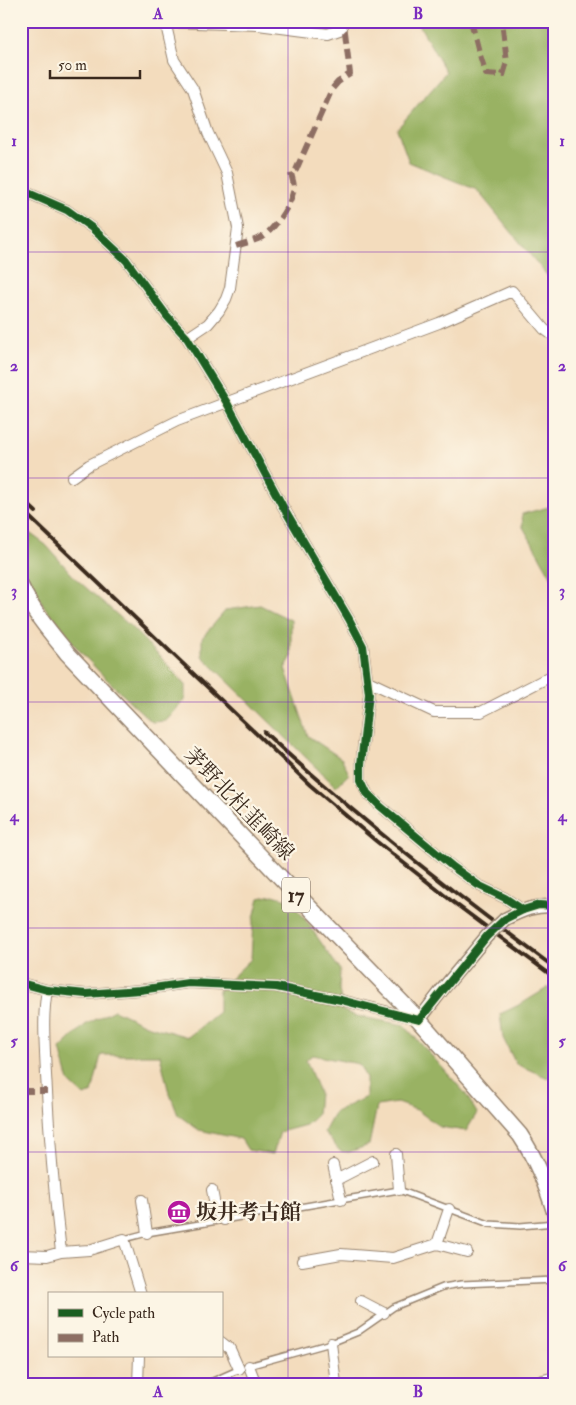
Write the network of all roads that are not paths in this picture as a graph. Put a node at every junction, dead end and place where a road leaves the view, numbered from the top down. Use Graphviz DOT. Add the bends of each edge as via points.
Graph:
graph roads {
  1 [pos="165,22"];
  2 [pos="343,25"];
  3 [pos="21,190"];
  4 [pos="555,337"];
  5 [pos="187,338"];
  6 [pos="227,403"];
  7 [pos="72,477"];
  8 [pos="21,587"];
  9 [pos="555,674"];
  10 [pos="368,682"];
  11 [pos="555,906"];
  12 [pos="522,910"];
  13 [pos="21,983"];
  14 [pos="47,990"];
  15 [pos="419,1020"];
  16 [pos="396,1154"];
  17 [pos="373,1161"];
  18 [pos="333,1165"];
  19 [pos="336,1180"];
  20 [pos="212,1190"];
  21 [pos="399,1190"];
  22 [pos="142,1200"];
  23 [pos="341,1200"];
  24 [pos="449,1209"];
  25 [pos="555,1213"];
  26 [pos="224,1220"];
  27 [pos="555,1223"];
  28 [pos="147,1233"];
  29 [pos="124,1239"];
  30 [pos="437,1244"];
  31 [pos="61,1252"];
  32 [pos="467,1252"];
  33 [pos="21,1255"];
  34 [pos="302,1261"];
  35 [pos="555,1280"];
  36 [pos="140,1292"];
  37 [pos="361,1301"];
  38 [pos="384,1314"];
  39 [pos="222,1343"];
  40 [pos="331,1343"];
  41 [pos="138,1358"];
  42 [pos="249,1366"];
  43 [pos="238,1369"];
  44 [pos="555,1377"];
  45 [pos="138,1384"];
  46 [pos="206,1384"];
  47 [pos="256,1384"];
  48 [pos="336,1384"];
  49 [pos="536,1384"];
  1 -- 2 [label="street" via="258,25 328,34"];
  1 -- 5 [label="street" via="174,60 193,89 208,133 228,173 238,228 226,299 208,324"];
  3 -- 5 [label="street" via="66,210 92,228 126,260"];
  4 -- 6 [label="street" via="544,329 512,290 439,323"];
  5 -- 6 [label="street"];
  6 -- 7 [label="street" via="177,421"];
  6 -- 10 [label="street" via="363,646"];
  8 -- 15 [label="main road, 茅野北杜韮崎線 / 17" via="42,623 67,653"];
  9 -- 10 [label="street" via="481,712 434,712"];
  10 -- 12 [label="street" via="361,764 361,780 367,793 453,867"];
  11 -- 12 [label="street"];
  12 -- 15 [label="street, bridge" via="505,919 487,936"];
  13 -- 14 [label="street"];
  14 -- 15 [label="street" via="86,994 188,983 276,987"];
  14 -- 31 [label="street" via="44,1009 47,1082"];
  15 -- 25 [label="main road, 茅野北杜韮崎線 / 17" via="520,1135 543,1176"];
  16 -- 21 [label="street"];
  17 -- 19 [label="street"];
  18 -- 19 [label="street"];
  19 -- 23 [label="street"];
  20 -- 26 [label="street" via="216,1211"];
  21 -- 23 [label="lane"];
  21 -- 24 [label="lane"];
  22 -- 28 [label="street"];
  23 -- 26 [label="lane"];
  24 -- 27 [label="lane" via="489,1224"];
  24 -- 30 [label="street"];
  26 -- 28 [label="lane"];
  28 -- 29 [label="lane"];
  29 -- 31 [label="street" via="89,1250"];
  29 -- 36 [label="street"];
  30 -- 32 [label="street"];
  30 -- 34 [label="street" via="393,1258 341,1254"];
  31 -- 33 [label="street" via="47,1256"];
  35 -- 38 [label="lane" via="443,1287"];
  37 -- 38 [label="street"];
  38 -- 40 [label="lane" via="358,1332"];
  39 -- 43 [label="street" via="230,1349"];
  40 -- 42 [label="lane"];
  40 -- 48 [label="street"];
  41 -- 45 [label="street"];
  42 -- 43 [label="lane"];
  42 -- 47 [label="street"];
  43 -- 46 [label="lane"];
  44 -- 49 [label="street"];
}
